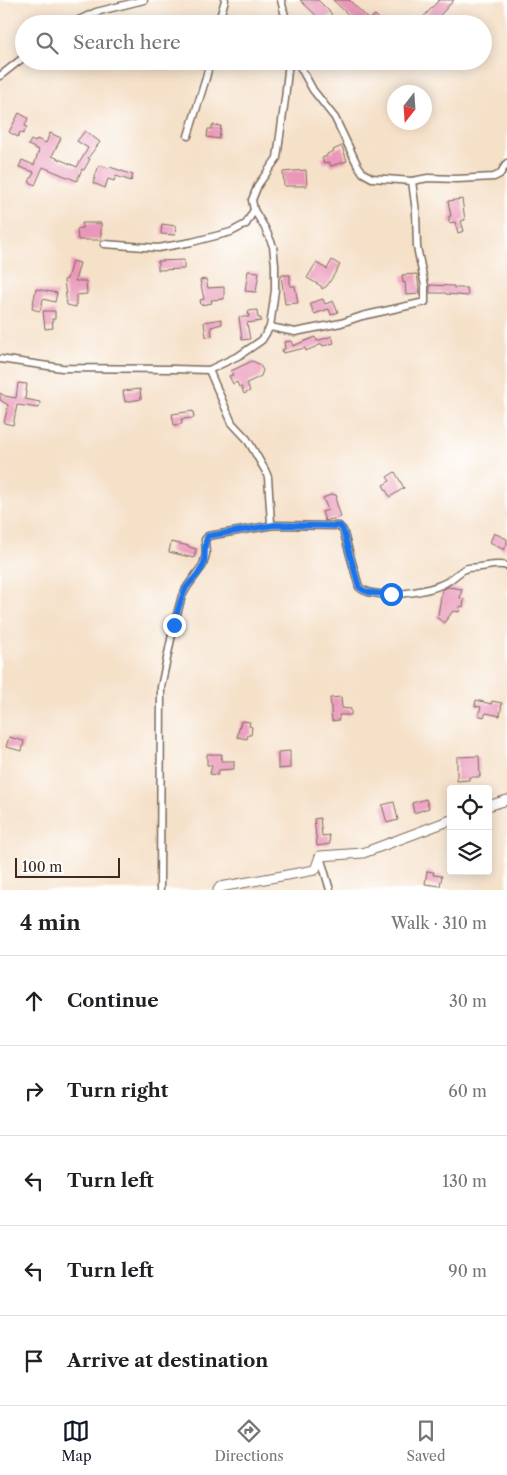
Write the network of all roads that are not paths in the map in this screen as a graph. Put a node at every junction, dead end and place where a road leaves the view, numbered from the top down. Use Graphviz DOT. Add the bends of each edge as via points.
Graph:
graph roads {
  1 [pos="144,0"];
  2 [pos="225,0"];
  3 [pos="281,0"];
  4 [pos="90,15"];
  5 [pos="220,15"];
  6 [pos="285,15"];
  7 [pos="15,64"];
  8 [pos="208,70"];
  9 [pos="288,70"];
  10 [pos="301,70"];
  11 [pos="0,76"];
  12 [pos="188,136"];
  13 [pos="507,163"];
  14 [pos="412,181"];
  15 [pos="254,210"];
  16 [pos="104,244"];
  17 [pos="270,326"];
  18 [pos="0,359"];
  19 [pos="208,370"];
  20 [pos="274,525"];
  21 [pos="507,566"];
  22 [pos="507,800"];
  23 [pos="492,805"];
  24 [pos="447,822"];
  25 [pos="320,856"];
  26 [pos="219,889"];
  27 [pos="160,890"];
  28 [pos="330,890"];
  1 -- 4 [label="street"];
  2 -- 5 [label="street"];
  3 -- 6 [label="street"];
  7 -- 11 [label="street"];
  8 -- 12 [label="street"];
  9 -- 15 [label="street" via="277,158 258,185 252,200"];
  10 -- 14 [label="street" via="335,118 363,173 372,178"];
  13 -- 14 [label="street" via="494,177"];
  14 -- 17 [label="street" via="425,302 295,332"];
  15 -- 16 [label="street" via="246,224 231,232 192,242 158,248"];
  15 -- 17 [label="street" via="273,246 276,265"];
  17 -- 19 [label="street" via="262,340"];
  18 -- 19 [label="street" via="62,368"];
  19 -- 20 [label="street" via="232,423 247,439 268,477 271,523"];
  20 -- 21 [label="street" via="340,526 359,587 369,592 416,592 444,583 468,568"];
  20 -- 27 [label="street" via="208,536 204,566 182,596 161,687"];
  22 -- 23 [label="street"];
  24 -- 25 [label="street" via="363,853"];
  25 -- 26 [label="street" via="315,870"];
  25 -- 28 [label="street"];
}
